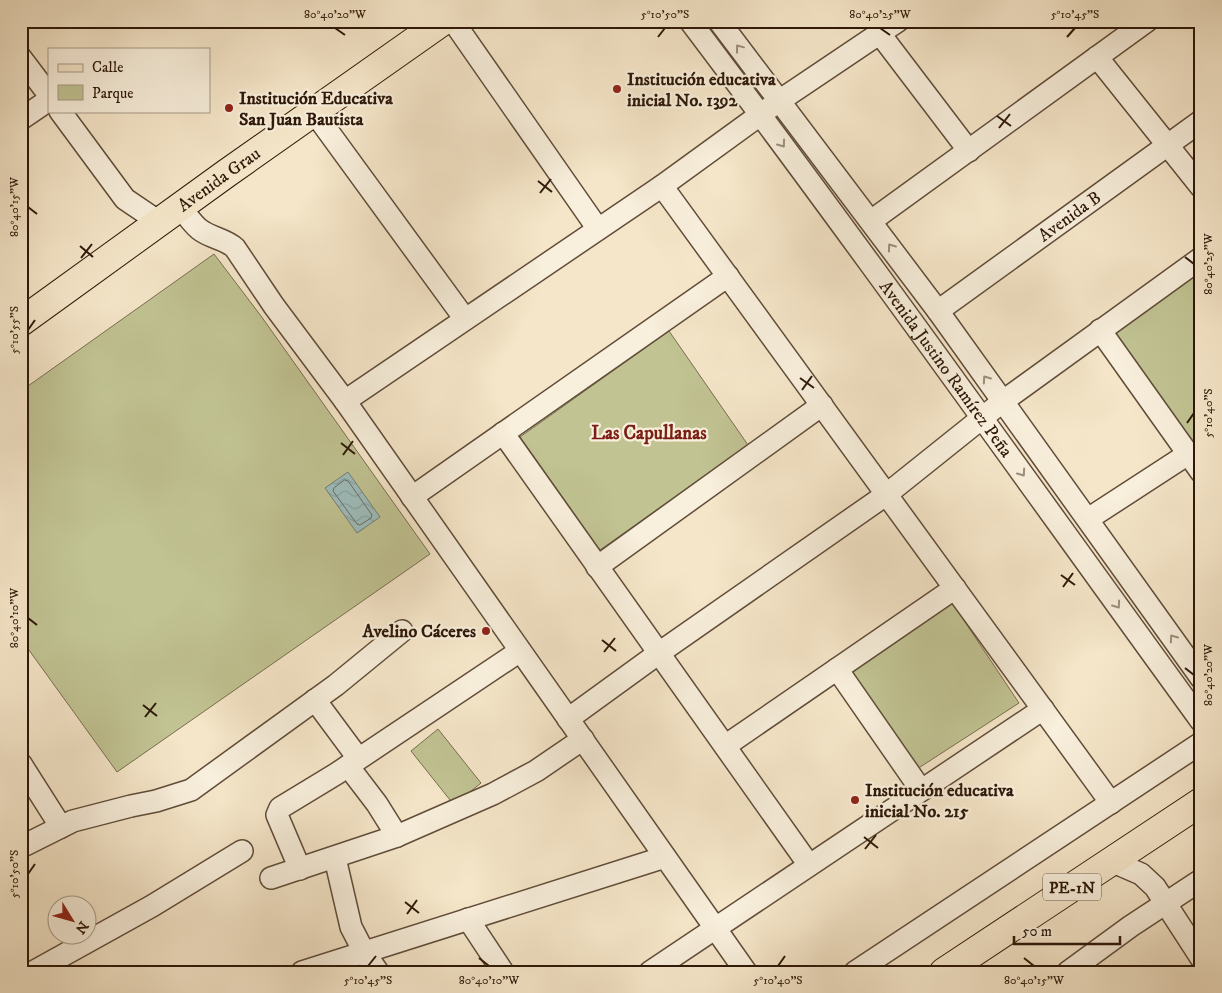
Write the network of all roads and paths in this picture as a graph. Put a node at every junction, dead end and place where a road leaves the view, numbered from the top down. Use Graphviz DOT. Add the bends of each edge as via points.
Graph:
graph roads {
  1 [pos="453,21"];
  2 [pos="690,21"];
  3 [pos="719,21"];
  4 [pos="898,21"];
  5 [pos="1147,21"];
  6 [pos="426,26"];
  7 [pos="880,34"];
  8 [pos="1098,57"];
  9 [pos="21,58"];
  10 [pos="48,94"];
  11 [pos="48,101"];
  12 [pos="779,101"];
  13 [pos="61,112"];
  14 [pos="314,112"];
  15 [pos="760,114"];
  16 [pos="21,119"];
  17 [pos="1201,121"];
  18 [pos="1166,146"];
  19 [pos="969,152"];
  20 [pos="662,186"];
  21 [pos="1201,187"];
  22 [pos="170,215"];
  23 [pos="871,221"];
  24 [pos="598,229"];
  25 [pos="1201,258"];
  26 [pos="728,276"];
  27 [pos="938,311"];
  28 [pos="465,319"];
  29 [pos="21,322"];
  30 [pos="1100,330"];
  31 [pos="345,400"];
  32 [pos="1002,402"];
  33 [pos="822,405"];
  34 [pos="982,418"];
  35 [pos="503,433"];
  36 [pos="1188,454"];
  37 [pos="1201,472"];
  38 [pos="887,494"];
  39 [pos="412,496"];
  40 [pos="1088,519"];
  41 [pos="598,567"];
  42 [pos="955,588"];
  43 [pos="402,631"];
  44 [pos="520,650"];
  45 [pos="659,653"];
  46 [pos="837,669"];
  47 [pos="1201,678"];
  48 [pos="315,700"];
  49 [pos="1043,708"];
  50 [pos="568,719"];
  51 [pos="1201,720"];
  52 [pos="582,739"];
  53 [pos="1201,743"];
  54 [pos="725,746"];
  55 [pos="353,762"];
  56 [pos="21,764"];
  57 [pos="920,790"];
  58 [pos="1201,802"];
  59 [pos="1112,803"];
  60 [pos="62,827"];
  61 [pos="396,836"];
  62 [pos="21,847"];
  63 [pos="242,851"];
  64 [pos="665,857"];
  65 [pos="335,858"];
  66 [pos="1111,861"];
  67 [pos="809,865"];
  68 [pos="300,869"];
  69 [pos="271,878"];
  70 [pos="1201,880"];
  71 [pos="1166,903"];
  72 [pos="468,919"];
  73 [pos="715,929"];
  74 [pos="364,952"];
  75 [pos="1201,958"];
  76 [pos="47,969"];
  77 [pos="302,972"];
  78 [pos="378,972"];
  79 [pos="503,972"];
  80 [pos="650,972"];
  81 [pos="746,972"];
  82 [pos="856,972"];
  83 [pos="944,972"];
  84 [pos="1068,972"];
  1 -- 24 [label="street"];
  2 -- 15 [label="street, Avenida Justino Ramírez Peña"];
  12 -- 3 [label="street, Avenida Justino Ramírez Peña, one-way"];
  4 -- 7 [label="street"];
  5 -- 8 [label="street"];
  6 -- 14 [label="main road, Avenida Grau"];
  7 -- 12 [label="street"];
  7 -- 19 [label="street"];
  8 -- 18 [label="street"];
  8 -- 19 [label="street"];
  9 -- 10 [label="street"];
  11 -- 16 [label="street"];
  12 -- 15 [label="street"];
  12 -- 23 [label="street, Avenida Justino Ramírez Peña"];
  13 -- 22 [label="street" via="125,199"];
  14 -- 22 [label="main road, Avenida Grau"];
  14 -- 28 [label="street"];
  15 -- 20 [label="street"];
  15 -- 34 [label="street, Avenida Justino Ramírez Peña, one-way"];
  17 -- 18 [label="street, Avenida B"];
  18 -- 21 [label="street"];
  18 -- 27 [label="street, Avenida B"];
  19 -- 23 [label="street"];
  20 -- 24 [label="street"];
  20 -- 26 [label="street"];
  22 -- 29 [label="main road, Avenida Grau"];
  22 -- 31 [label="street" via="235,248"];
  27 -- 23 [label="street, Avenida Justino Ramírez Peña, one-way"];
  24 -- 28 [label="street"];
  25 -- 30 [label="street"];
  26 -- 33 [label="street"];
  26 -- 35 [label="street"];
  32 -- 27 [label="street, Avenida Justino Ramírez Peña, one-way"];
  28 -- 31 [label="street"];
  30 -- 32 [label="street"];
  30 -- 36 [label="street"];
  31 -- 39 [label="street"];
  32 -- 34 [label="street"];
  32 -- 40 [label="street, Avenida Justino Ramírez Peña"];
  33 -- 38 [label="street"];
  33 -- 41 [label="street"];
  34 -- 38 [label="street"];
  34 -- 51 [label="street, Avenida Justino Ramírez Peña, one-way"];
  35 -- 39 [label="street"];
  35 -- 41 [label="street"];
  36 -- 37 [label="street"];
  36 -- 40 [label="street"];
  38 -- 42 [label="street"];
  38 -- 45 [label="street"];
  39 -- 44 [label="street"];
  47 -- 40 [label="street, Avenida Justino Ramírez Peña, one-way"];
  41 -- 45 [label="street"];
  42 -- 46 [label="street"];
  42 -- 49 [label="street"];
  43 -- 48 [label="street"];
  44 -- 50 [label="street"];
  44 -- 55 [label="street"];
  45 -- 50 [label="street"];
  45 -- 54 [label="street"];
  46 -- 54 [label="street"];
  46 -- 57 [label="street"];
  48 -- 55 [label="street"];
  48 -- 60 [label="street" via="191,790 73,821"];
  49 -- 57 [label="street"];
  49 -- 59 [label="street"];
  50 -- 52 [label="street"];
  52 -- 61 [label="street" via="536,771 493,794"];
  52 -- 64 [label="street"];
  53 -- 59 [label="street"];
  54 -- 67 [label="street"];
  55 -- 61 [label="street"];
  55 -- 68 [label="street" via="280,808 277,815"];
  56 -- 60 [label="street"];
  57 -- 67 [label="street"];
  58 -- 66 [label="main road, PE-1N"];
  59 -- 82 [label="street"];
  60 -- 62 [label="street"];
  61 -- 65 [label="street"];
  63 -- 76 [label="street"];
  64 -- 72 [label="street"];
  64 -- 73 [label="street"];
  65 -- 68 [label="street"];
  65 -- 74 [label="street" via="351,927"];
  66 -- 71 [label="street" via="1141,874"];
  66 -- 83 [label="main road, PE-1N"];
  67 -- 73 [label="street"];
  68 -- 69 [label="street"];
  70 -- 71 [label="street"];
  71 -- 75 [label="street"];
  71 -- 84 [label="street"];
  72 -- 74 [label="street"];
  72 -- 79 [label="street"];
  73 -- 80 [label="street"];
  73 -- 81 [label="street"];
  74 -- 77 [label="street"];
  74 -- 78 [label="street"];
}
